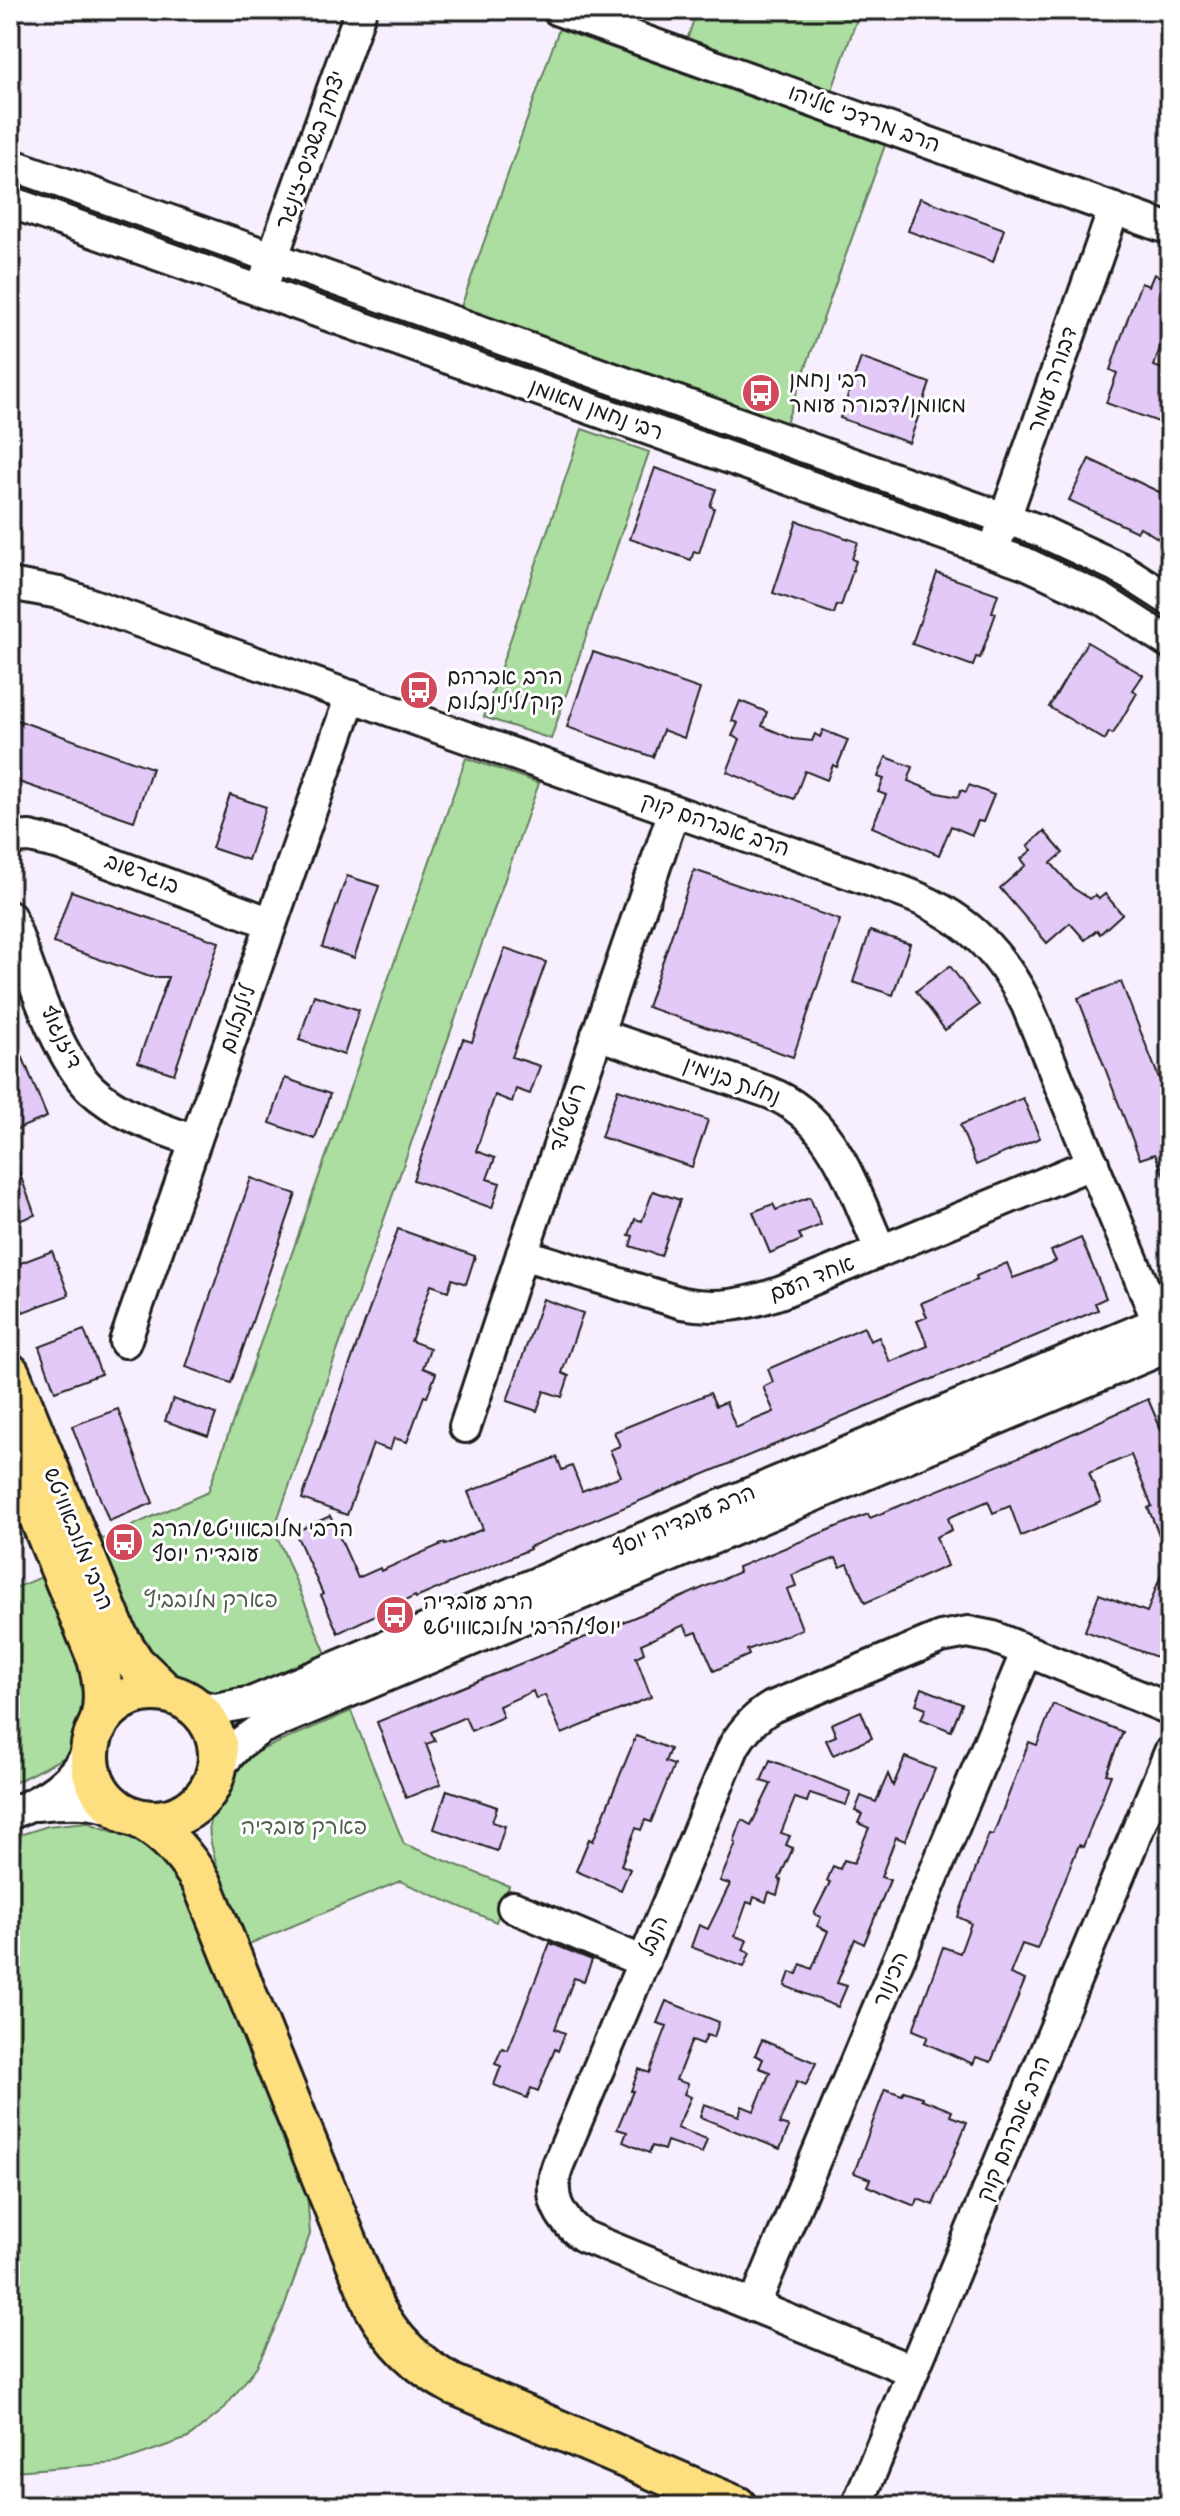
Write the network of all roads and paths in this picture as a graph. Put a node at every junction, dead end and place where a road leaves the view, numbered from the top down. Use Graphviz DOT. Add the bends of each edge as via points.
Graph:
graph roads {
  1 [pos="361,10"];
  2 [pos="558,10"];
  3 [pos="10,164"];
  4 [pos="10,202"];
  5 [pos="1114,209"];
  6 [pos="1170,229"];
  7 [pos="273,258"];
  8 [pos="261,291"];
  9 [pos="1005,519"];
  10 [pos="993,552"];
  11 [pos="10,584"];
  12 [pos="1170,600"];
  13 [pos="1170,643"];
  14 [pos="351,696"];
  15 [pos="674,811"];
  16 [pos="10,838"];
  17 [pos="10,917"];
  18 [pos="271,923"];
  19 [pos="597,1034"];
  20 [pos="195,1141"];
  21 [pos="1093,1163"];
  22 [pos="881,1251"];
  23 [pos="522,1254"];
  24 [pos="1167,1337"];
  25 [pos="125,1342"];
  26 [pos="10,1373"];
  27 [pos="465,1427"];
  28 [pos="10,1447"];
  29 [pos="1027,1651"];
  30 [pos="179,1698"];
  31 [pos="1170,1709"];
  32 [pos="94,1736"];
  33 [pos="1170,1752"];
  34 [pos="212,1781"];
  35 [pos="20,1810"];
  36 [pos="130,1815"];
  37 [pos="202,1883"];
  38 [pos="513,1907"];
  39 [pos="644,1962"];
  40 [pos="754,2306"];
  41 [pos="913,2371"];
  42 [pos="737,2506"];
  43 [pos="857,2506"];
  1 -- 7 [label="street, יצחק בשביס-זינגר"];
  2 -- 5 [label="street, הרב מרדכי אליהו"];
  3 -- 7 [label="street, רבי נחמן מאומן"];
  4 -- 8 [label="street, רבי נחמן מאומן"];
  5 -- 6 [label="street, הרב מרדכי אליהו"];
  5 -- 9 [label="street, דבורה עומר"];
  7 -- 8 [label="street, יצחק בשביס-זינגר"];
  7 -- 9 [label="street, רבי נחמן מאומן"];
  8 -- 10 [label="street, רבי נחמן מאומן"];
  9 -- 10 [label="street, דבורה עומר"];
  9 -- 12 [label="street, רבי נחמן מאומן" via="1120,568"];
  10 -- 13 [label="street, רבי נחמן מאומן" via="1102,599"];
  11 -- 14 [label="street, הרב אברהם קוק" via="59,593"];
  14 -- 15 [label="street, הרב אברהם קוק"];
  14 -- 18 [label="street, לילנבלום"];
  15 -- 19 [label="street, רוטשילד"];
  15 -- 21 [label="street, הרב אברהם קוק" via="921,899 972,931 1019,988"];
  16 -- 18 [label="street, בוגרשוב" via="60,844"];
  17 -- 20 [label="street, דיזנגוף" via="57,1038 79,1075 118,1109"];
  18 -- 20 [label="street, לילנבלום"];
  19 -- 22 [label="street, נחלת בנימין" via="768,1092 799,1108 833,1146"];
  19 -- 23 [label="street, רוטשילד"];
  20 -- 25 [label="street, לילנבלום"];
  21 -- 22 [label="street, אחד העם"];
  21 -- 24 [label="street, הרב אברהם קוק"];
  22 -- 23 [label="street, אחד העם" via="768,1297 718,1307 669,1300"];
  23 -- 27 [label="street, רוטשילד"];
  24 -- 30 [label="street, הרב עובדיה יוסף" via="253,1702 215,1709"];
  24 -- 34 [label="street, הרב עובדיה יוסף" via="260,1729 243,1740"];
  26 -- 30 [label="main road, הרבי מלובאוויטש" via="122,1643 135,1663"];
  28 -- 32 [label="main road, הרבי מלובאוויטש" via="97,1659 103,1687"];
  29 -- 31 [label="street, הנבל"];
  29 -- 39 [label="street, הנבל" via="984,1634 951,1634 760,1715 734,1746"];
  29 -- 40 [label="street, הכינור"];
  30 -- 32 [label="main road" via="145,1692 126,1698 108,1711"];
  30 -- 34 [label="main road" via="205,1716 215,1734 218,1750"];
  32 -- 35 [label="street" via="71,1778"];
  32 -- 36 [label="main road" via="90,1763 96,1785"];
  33 -- 41 [label="street, הרב אברהם קוק"];
  34 -- 36 [label="main road" via="193,1807 179,1816 157,1821"];
  34 -- 37 [label="main road" via="198,1836"];
  35 -- 36 [label="street" via="75,1802"];
  36 -- 37 [label="main road" via="164,1834"];
  37 -- 42 [label="main road" via="374,2307 402,2347 452,2384"];
  38 -- 39 [label="street"];
  39 -- 40 [label="street, הנבל" via="554,2175 555,2202 583,2236"];
  40 -- 41 [label="street, הנבל"];
  41 -- 43 [label="street, הרב אברהם קוק"];
}
